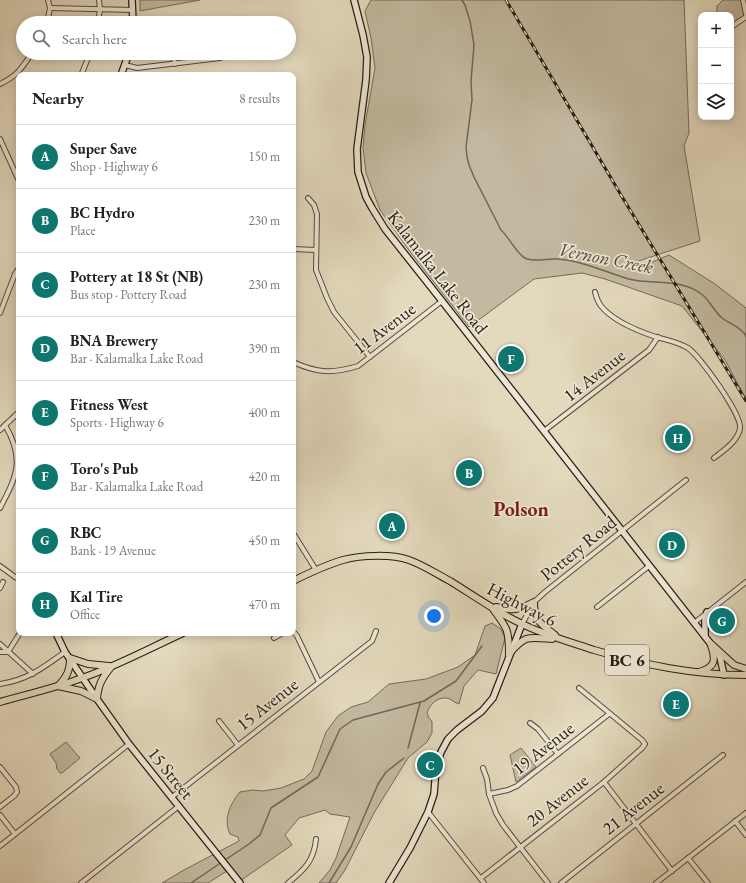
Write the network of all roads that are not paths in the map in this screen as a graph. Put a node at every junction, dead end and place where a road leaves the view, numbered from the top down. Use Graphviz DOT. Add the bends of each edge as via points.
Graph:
graph roads {
  1 [pos="48,0"];
  2 [pos="99,0"];
  3 [pos="132,0"];
  4 [pos="742,0"];
  5 [pos="356,2"];
  6 [pos="50,8"];
  7 [pos="100,9"];
  8 [pos="133,10"];
  9 [pos="48,16"];
  10 [pos="99,16"];
  11 [pos="133,16"];
  12 [pos="746,16"];
  13 [pos="734,25"];
  14 [pos="28,60"];
  15 [pos="87,60"];
  16 [pos="127,60"];
  17 [pos="174,60"];
  18 [pos="205,60"];
  19 [pos="175,64"];
  20 [pos="125,65"];
  21 [pos="21,72"];
  22 [pos="82,72"];
  23 [pos="122,72"];
  24 [pos="16,76"];
  25 [pos="0,84"];
  26 [pos="0,139"];
  27 [pos="16,174"];
  28 [pos="308,198"];
  29 [pos="296,249"];
  30 [pos="316,250"];
  31 [pos="16,272"];
  32 [pos="595,292"];
  33 [pos="442,301"];
  34 [pos="0,313"];
  35 [pos="658,337"];
  36 [pos="370,357"];
  37 [pos="296,363"];
  38 [pos="16,415"];
  39 [pos="5,425"];
  40 [pos="0,430"];
  41 [pos="544,431"];
  42 [pos="16,452"];
  43 [pos="714,458"];
  44 [pos="16,474"];
  45 [pos="686,480"];
  46 [pos="0,508"];
  47 [pos="622,530"];
  48 [pos="296,538"];
  49 [pos="0,566"];
  50 [pos="649,566"];
  51 [pos="316,570"];
  52 [pos="16,578"];
  53 [pos="296,580"];
  54 [pos="3,582"];
  55 [pos="746,582"];
  56 [pos="0,588"];
  57 [pos="534,602"];
  58 [pos="490,606"];
  59 [pos="597,608"];
  60 [pos="707,612"];
  61 [pos="694,622"];
  62 [pos="522,624"];
  63 [pos="376,631"];
  64 [pos="296,635"];
  65 [pos="18,636"];
  66 [pos="57,636"];
  67 [pos="176,636"];
  68 [pos="278,636"];
  69 [pos="705,636"];
  70 [pos="274,638"];
  71 [pos="560,640"];
  72 [pos="710,643"];
  73 [pos="0,644"];
  74 [pos="0,652"];
  75 [pos="8,652"];
  76 [pos="65,652"];
  77 [pos="509,654"];
  78 [pos="70,658"];
  79 [pos="111,666"];
  80 [pos="746,669"];
  81 [pos="697,673"];
  82 [pos="33,674"];
  83 [pos="724,675"];
  84 [pos="746,675"];
  85 [pos="83,678"];
  86 [pos="319,682"];
  87 [pos="0,684"];
  88 [pos="58,686"];
  89 [pos="579,688"];
  90 [pos="96,699"];
  91 [pos="0,702"];
  92 [pos="609,714"];
  93 [pos="219,721"];
  94 [pos="530,723"];
  95 [pos="129,744"];
  96 [pos="238,745"];
  97 [pos="558,754"];
  98 [pos="723,755"];
  99 [pos="0,767"];
  100 [pos="483,768"];
  101 [pos="604,782"];
  102 [pos="489,794"];
  103 [pos="172,797"];
  104 [pos="179,806"];
  105 [pos="0,807"];
  106 [pos="428,812"];
  107 [pos="746,813"];
  108 [pos="0,815"];
  109 [pos="735,821"];
  110 [pos="636,824"];
  111 [pos="14,834"];
  112 [pos="746,835"];
  113 [pos="316,839"];
  114 [pos="0,846"];
  115 [pos="520,847"];
  116 [pos="688,858"];
  117 [pos="672,871"];
  118 [pos="480,878"];
  119 [pos="81,883"];
  120 [pos="240,883"];
  121 [pos="288,883"];
  122 [pos="389,883"];
  123 [pos="484,883"];
  124 [pos="548,883"];
  125 [pos="560,883"];
  126 [pos="656,883"];
  127 [pos="708,883"];
  1 -- 6 [label="street"];
  2 -- 7 [label="street"];
  3 -- 8 [label="main road"];
  4 -- 12 [label="street"];
  5 -- 33 [label="main road, Kalamalka Lake Road" via="367,57 356,149 366,197 385,228"];
  6 -- 7 [label="street"];
  6 -- 9 [label="street"];
  7 -- 8 [label="street"];
  7 -- 10 [label="street"];
  8 -- 11 [label="main road"];
  12 -- 13 [label="street"];
  14 -- 21 [label="street"];
  15 -- 22 [label="street"];
  16 -- 20 [label="main road"];
  17 -- 19 [label="street"];
  18 -- 19 [label="street"];
  19 -- 20 [label="street" via="137,68"];
  20 -- 23 [label="main road"];
  24 -- 25 [label="street"];
  26 -- 27 [label="street"];
  28 -- 30 [label="street" via="317,214"];
  29 -- 30 [label="street"];
  30 -- 36 [label="street" via="316,270 334,312"];
  31 -- 34 [label="street"];
  32 -- 35 [label="street" via="600,305 609,313 637,330"];
  33 -- 36 [label="street, 11 Avenue"];
  33 -- 41 [label="main road, Kalamalka Lake Road"];
  35 -- 41 [label="street, 14 Avenue" via="649,350"];
  35 -- 43 [label="street" via="678,343 698,356 738,418 740,428 736,438"];
  36 -- 37 [label="street, 11 Avenue" via="358,366 332,372 311,369"];
  38 -- 39 [label="street"];
  39 -- 40 [label="street"];
  39 -- 42 [label="street"];
  41 -- 47 [label="main road, Kalamalka Lake Road"];
  44 -- 46 [label="street"];
  45 -- 47 [label="street, Pottery Road"];
  47 -- 50 [label="main road, Kalamalka Lake Road"];
  47 -- 57 [label="street, Pottery Road"];
  48 -- 51 [label="street"];
  49 -- 52 [label="street"];
  50 -- 59 [label="street"];
  50 -- 61 [label="main road, Kalamalka Lake Road"];
  51 -- 53 [label="main road, Highway 6 / BC 6"];
  51 -- 58 [label="main road, Highway 6 / BC 6" via="356,557 392,557 409,560 443,577"];
  54 -- 56 [label="street"];
  55 -- 60 [label="street"];
  57 -- 58 [label="main road" via="520,609 511,610"];
  57 -- 62 [label="street, Pottery Road"];
  57 -- 71 [label="main road" via="534,612 538,620"];
  58 -- 62 [label="main road, Highway 6 / BC 6"];
  58 -- 77 [label="main road" via="507,628"];
  60 -- 61 [label="street"];
  60 -- 69 [label="main road"];
  61 -- 69 [label="main road, Kalamalka Lake Road"];
  62 -- 71 [label="main road, Highway 6 / BC 6"];
  62 -- 77 [label="main road, Pottery Road"];
  63 -- 86 [label="street, 15 Avenue" via="372,641"];
  64 -- 86 [label="street"];
  65 -- 75 [label="street"];
  66 -- 76 [label="main road, 15 Street"];
  67 -- 79 [label="main road"];
  68 -- 70 [label="street"];
  69 -- 72 [label="main road, Kalamalka Lake Road"];
  71 -- 77 [label="main road" via="525,639"];
  71 -- 81 [label="main road, Highway 6 / BC 6" via="631,661"];
  72 -- 80 [label="main road" via="734,665"];
  72 -- 81 [label="main road" via="713,663 706,670"];
  72 -- 83 [label="main road, Kalamalka Lake Road" via="720,657"];
  73 -- 75 [label="street"];
  74 -- 75 [label="street"];
  75 -- 82 [label="street"];
  76 -- 78 [label="main road, 15 Street"];
  76 -- 82 [label="street"];
  77 -- 106 [label="main road, Pottery Road" via="490,702 448,739 441,752 436,768 434,794"];
  78 -- 79 [label="main road" via="88,664"];
  78 -- 85 [label="main road, 15 Street"];
  78 -- 88 [label="main road" via="69,671"];
  79 -- 85 [label="main road"];
  79 -- 90 [label="main road" via="102,678"];
  81 -- 83 [label="main road, Highway 6 / BC 6"];
  82 -- 87 [label="street"];
  83 -- 84 [label="main road, Highway 6 / BC 6"];
  85 -- 88 [label="main road"];
  85 -- 90 [label="main road, 15 Street"];
  86 -- 96 [label="street, 15 Avenue"];
  88 -- 90 [label="main road" via="81,691"];
  88 -- 91 [label="main road"];
  89 -- 92 [label="street"];
  90 -- 95 [label="main road, 15 Street"];
  92 -- 97 [label="street, 19 Avenue"];
  92 -- 101 [label="street, 20 Avenue" via="645,744"];
  93 -- 96 [label="street"];
  94 -- 97 [label="street"];
  95 -- 103 [label="main road, 15 Street"];
  95 -- 111 [label="street"];
  96 -- 103 [label="street, 15 Avenue"];
  97 -- 102 [label="street, 19 Avenue" via="517,786"];
  98 -- 110 [label="street, 21 Avenue"];
  99 -- 105 [label="street" via="17,792"];
  100 -- 102 [label="street"];
  101 -- 110 [label="street"];
  101 -- 115 [label="street, 20 Avenue"];
  102 -- 115 [label="street" via="500,820"];
  103 -- 104 [label="main road, 15 Street"];
  104 -- 119 [label="street"];
  104 -- 120 [label="main road, 15 Street"];
  106 -- 118 [label="street"];
  106 -- 122 [label="main road, Pottery Road"];
  107 -- 109 [label="street"];
  108 -- 111 [label="street"];
  109 -- 112 [label="street"];
  109 -- 116 [label="street"];
  110 -- 117 [label="street"];
  110 -- 125 [label="street, 21 Avenue"];
  111 -- 114 [label="street"];
  113 -- 121 [label="street" via="313,855 308,864"];
  115 -- 118 [label="street, 20 Avenue"];
  115 -- 124 [label="street"];
  116 -- 117 [label="street"];
  116 -- 127 [label="street"];
  117 -- 126 [label="street"];
  118 -- 123 [label="street"];
}
